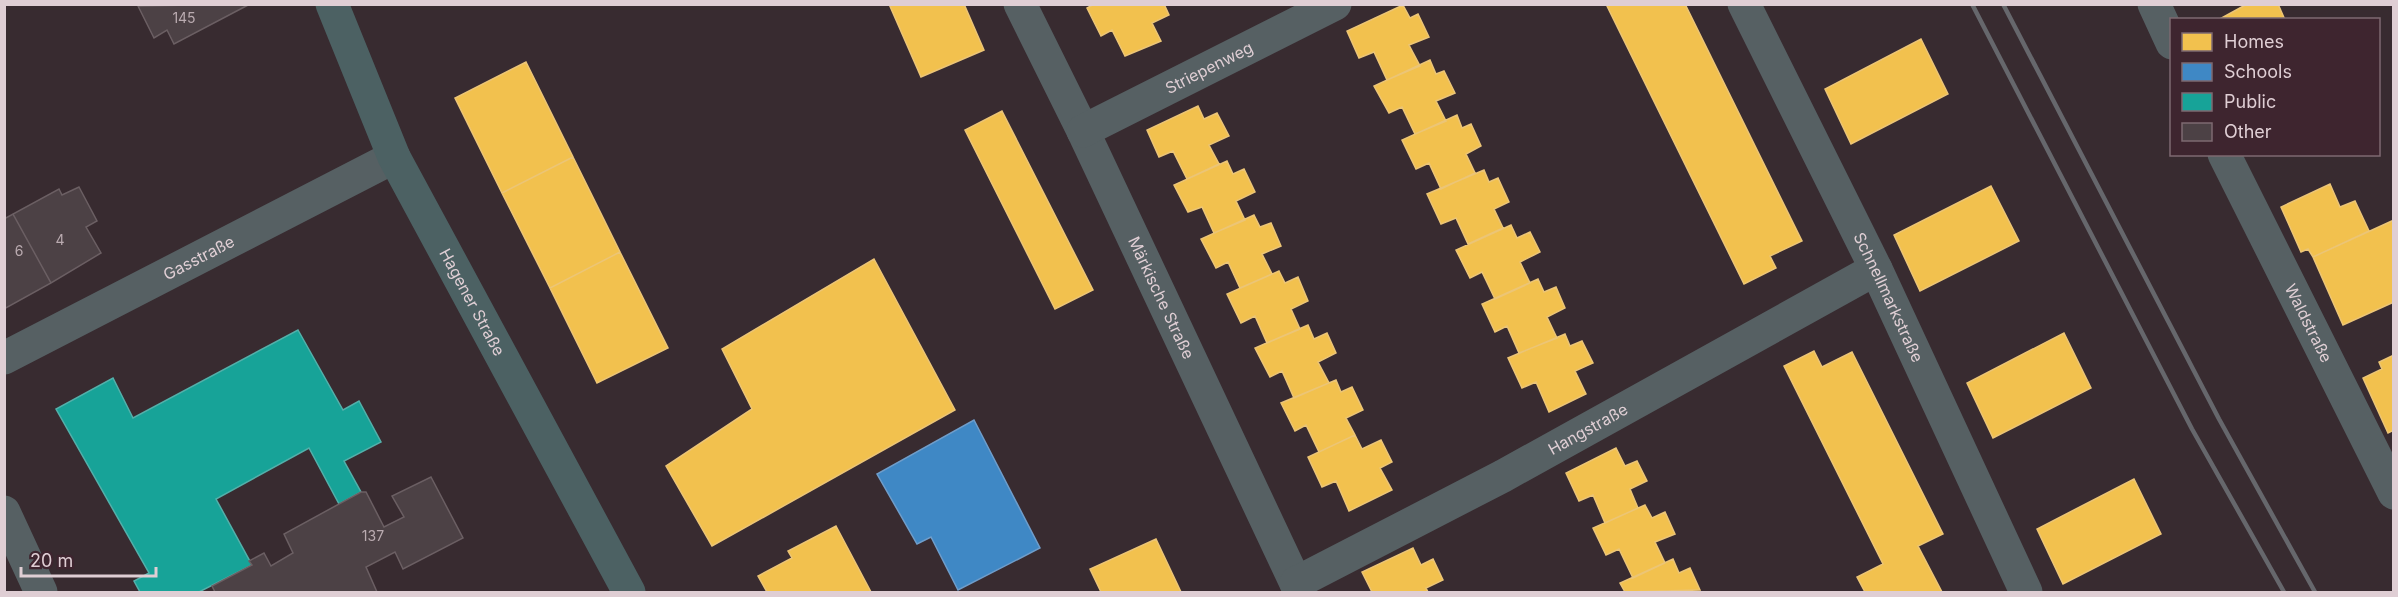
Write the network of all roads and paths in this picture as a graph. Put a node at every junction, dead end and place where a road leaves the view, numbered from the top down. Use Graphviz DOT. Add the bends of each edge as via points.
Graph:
graph roads {
  1 [pos="332,4"];
  2 [pos="1020,4"];
  3 [pos="1335,4"];
  4 [pos="1744,4"];
  5 [pos="2154,4"];
  6 [pos="2170,39"];
  7 [pos="1083,131"];
  8 [pos="2224,156"];
  9 [pos="394,157"];
  10 [pos="1876,269"];
  11 [pos="4,358"];
  12 [pos="2394,493"];
  13 [pos="4,512"];
  14 [pos="1298,588"];
  15 [pos="41,592"];
  16 [pos="629,592"];
  17 [pos="2026,592"];
  1 -- 9 [label="main road, Hagener Straße"];
  2 -- 7 [label="street, Märkische Straße"];
  3 -- 7 [label="street, Striepenweg"];
  4 -- 10 [label="street, Schnellmarkstraße"];
  5 -- 6 [label="street"];
  7 -- 14 [label="street, Märkische Straße"];
  8 -- 12 [label="street, Waldstraße"];
  9 -- 11 [label="street, Gasstraße"];
  9 -- 16 [label="main road, Hagener Straße"];
  10 -- 14 [label="street, Hangstraße"];
  10 -- 17 [label="street, Schnellmarkstraße"];
  13 -- 15 [label="street"];
}
